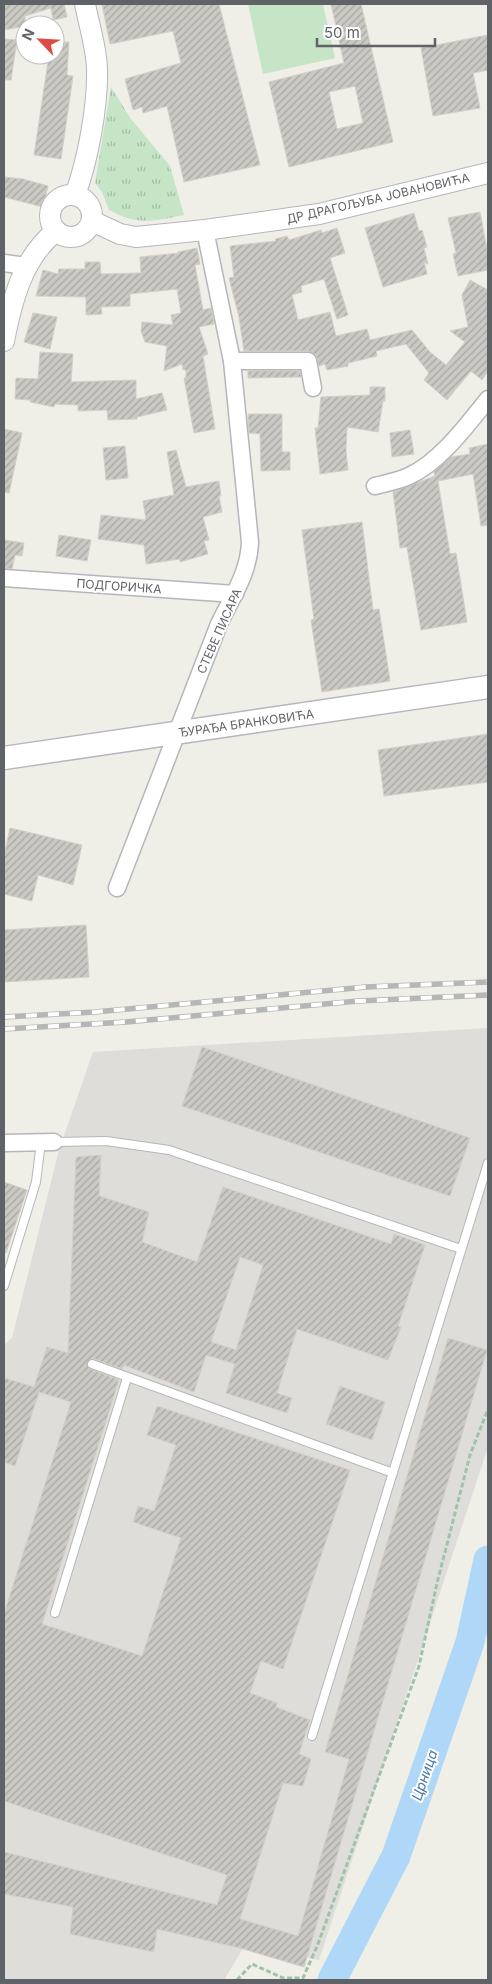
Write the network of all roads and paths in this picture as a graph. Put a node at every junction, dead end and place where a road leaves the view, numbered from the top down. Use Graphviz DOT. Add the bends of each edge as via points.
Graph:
graph roads {
  1 [pos="85,4"];
  2 [pos="488,173"];
  3 [pos="75,195"];
  4 [pos="92,221"];
  5 [pos="205,230"];
  6 [pos="56,231"];
  7 [pos="4,263"];
  8 [pos="26,266"];
  9 [pos="4,341"];
  10 [pos="232,360"];
  11 [pos="313,388"];
  12 [pos="488,399"];
  13 [pos="375,486"];
  14 [pos="4,578"];
  15 [pos="235,594"];
  16 [pos="488,687"];
  17 [pos="178,733"];
  18 [pos="4,758"];
  19 [pos="117,888"];
  20 [pos="47,1142"];
  21 [pos="4,1143"];
  22 [pos="488,1163"];
  23 [pos="461,1249"];
  24 [pos="4,1286"];
  25 [pos="92,1364"];
  26 [pos="127,1378"];
  27 [pos="488,1409"];
  28 [pos="393,1473"];
  29 [pos="56,1613"];
  30 [pos="312,1736"];
  31 [pos="237,1980"];
  1 -- 3 [label="street" via="96,55 97,80 82,177"];
  2 -- 5 [label="street, ДР ДРАГОЉУБА ЈОВАНОВИЋА" via="319,214"];
  3 -- 4 [label="street" via="89,205"];
  3 -- 6 [label="street" via="58,200 52,209 50,219"];
  4 -- 5 [label="street, ДР ДРАГОЉУБА ЈОВАНОВИЋА" via="120,234 136,237"];
  4 -- 6 [label="street" via="87,231 77,236 66,237"];
  5 -- 10 [label="street, СТЕВЕ ПИСАРА"];
  6 -- 8 [label="street" via="36,250"];
  7 -- 8 [label="street"];
  8 -- 9 [label="street"];
  10 -- 11 [label="street" via="308,361"];
  10 -- 15 [label="street, СТЕВЕ ПИСАРА" via="250,542 246,570"];
  12 -- 13 [label="street" via="455,438 421,469"];
  14 -- 15 [label="street, ПОДГОРИЧКА"];
  15 -- 17 [label="street, СТЕВЕ ПИСАРА" via="219,624"];
  16 -- 17 [label="main road, ЂУРАЂА БРАНКОВИЋА"];
  17 -- 18 [label="main road, ЂУРАЂА БРАНКОВИЋА"];
  17 -- 19 [label="street, СТЕВЕ ПИСАРА"];
  20 -- 21 [label="street"];
  20 -- 23 [label="lane" via="106,1141 169,1150"];
  20 -- 24 [label="lane"];
  22 -- 23 [label="lane"];
  23 -- 28 [label="lane"];
  25 -- 26 [label="lane"];
  26 -- 28 [label="lane"];
  26 -- 29 [label="lane"];
  27 -- 31 [label="path" via="470,1455 418,1666 307,1970 303,1978 283,1978 252,1964"];
  28 -- 30 [label="lane"];
}
